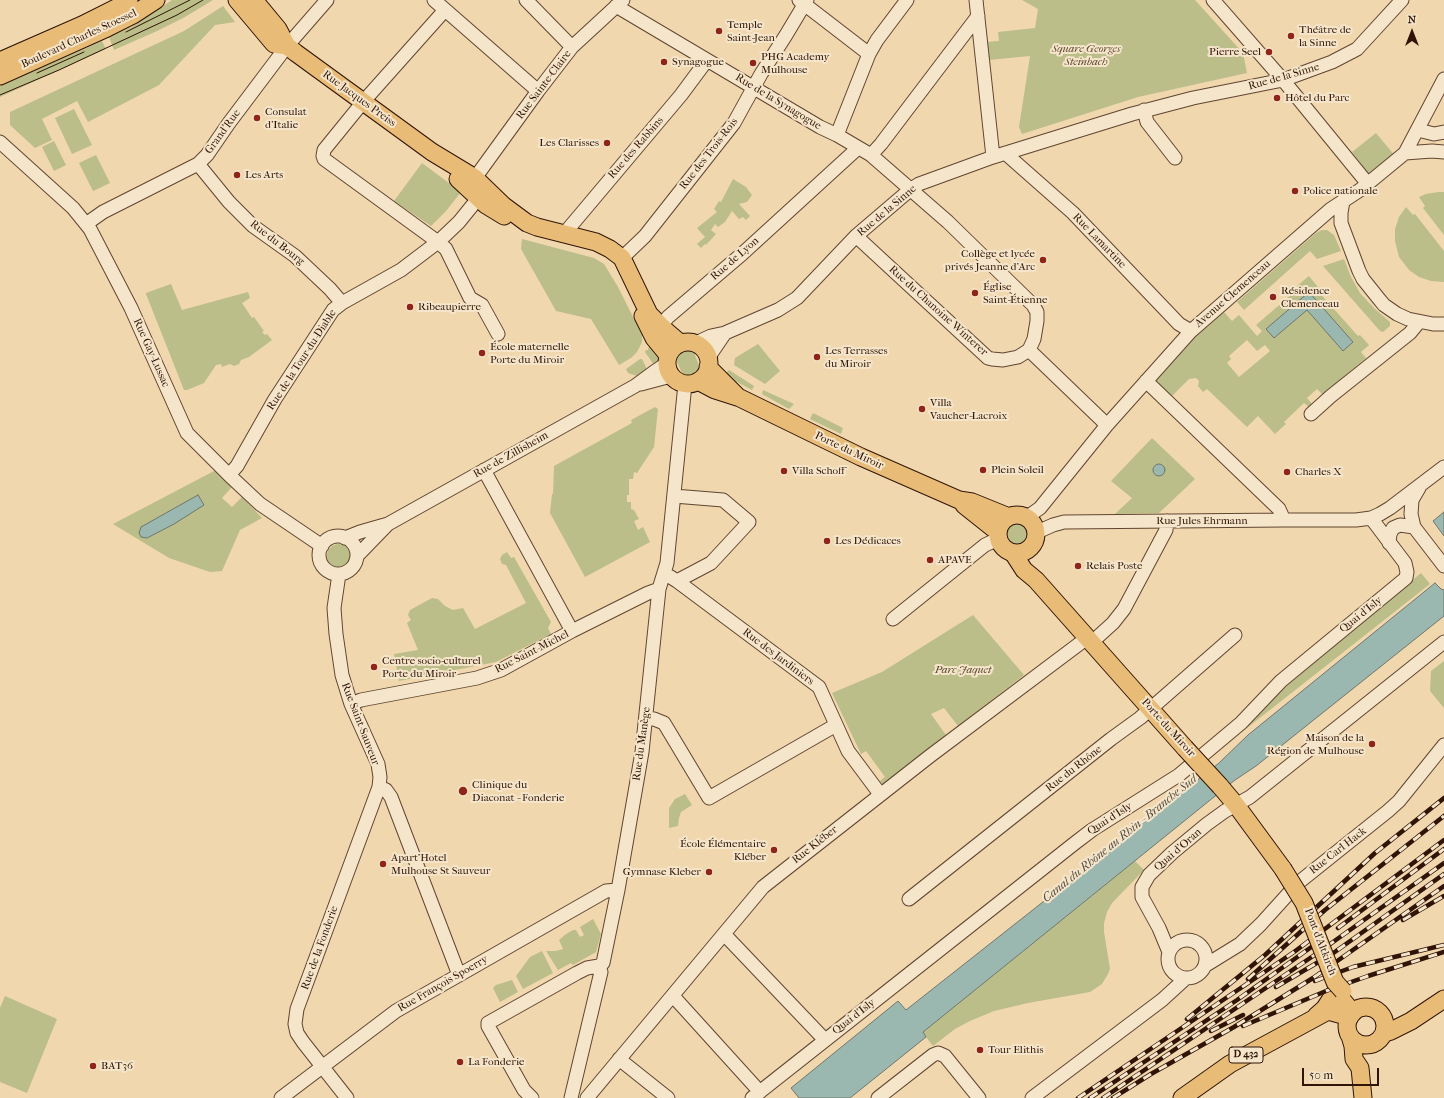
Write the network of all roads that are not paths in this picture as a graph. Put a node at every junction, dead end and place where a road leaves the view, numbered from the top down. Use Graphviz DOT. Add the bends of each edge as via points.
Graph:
graph roads {
  1 [pos="128,0"];
  2 [pos="156,0"];
  3 [pos="237,0"];
  4 [pos="254,0"];
  5 [pos="327,0"];
  6 [pos="434,0"];
  7 [pos="526,0"];
  8 [pos="907,0"];
  9 [pos="976,0"];
  10 [pos="1213,0"];
  11 [pos="1402,0"];
  12 [pos="803,1"];
  13 [pos="620,3"];
  14 [pos="445,10"];
  15 [pos="978,16"];
  16 [pos="966,31"];
  17 [pos="980,35"];
  18 [pos="288,46"];
  19 [pos="572,47"];
  20 [pos="869,54"];
  21 [pos="706,60"];
  22 [pos="0,61"];
  23 [pos="0,76"];
  24 [pos="1444,79"];
  25 [pos="1283,80"];
  26 [pos="754,88"];
  27 [pos="538,91"];
  28 [pos="363,102"];
  29 [pos="1144,110"];
  30 [pos="1418,130"];
  31 [pos="1444,132"];
  32 [pos="837,135"];
  33 [pos="0,142"];
  34 [pos="858,148"];
  35 [pos="432,152"];
  36 [pos="1444,152"];
  37 [pos="1405,153"];
  38 [pos="871,155"];
  39 [pos="999,155"];
  40 [pos="1175,158"];
  41 [pos="198,164"];
  42 [pos="1368,184"];
  43 [pos="480,188"];
  44 [pos="911,189"];
  45 [pos="1343,201"];
  46 [pos="86,224"];
  47 [pos="530,233"];
  48 [pos="564,234"];
  49 [pos="856,236"];
  50 [pos="438,242"];
  51 [pos="622,258"];
  52 [pos="342,302"];
  53 [pos="1419,322"];
  54 [pos="1444,324"];
  55 [pos="661,326"];
  56 [pos="1191,332"];
  57 [pos="725,333"];
  58 [pos="498,334"];
  59 [pos="688,343"];
  60 [pos="1029,350"];
  61 [pos="708,362"];
  62 [pos="678,372"];
  63 [pos="1146,382"];
  64 [pos="740,398"];
  65 [pos="1312,414"];
  66 [pos="1107,425"];
  67 [pos="1444,467"];
  68 [pos="484,470"];
  69 [pos="229,475"];
  70 [pos="1420,487"];
  71 [pos="674,496"];
  72 [pos="959,500"];
  73 [pos="1009,517"];
  74 [pos="1026,518"];
  75 [pos="1370,518"];
  76 [pos="1284,520"];
  77 [pos="1167,521"];
  78 [pos="388,524"];
  79 [pos="1414,527"];
  80 [pos="998,535"];
  81 [pos="345,538"];
  82 [pos="1034,539"];
  83 [pos="1389,543"];
  84 [pos="322,546"];
  85 [pos="1013,553"];
  86 [pos="357,556"];
  87 [pos="1444,566"];
  88 [pos="664,573"];
  89 [pos="338,574"];
  90 [pos="677,580"];
  91 [pos="1036,580"];
  92 [pos="658,589"];
  93 [pos="893,619"];
  94 [pos="572,631"];
  95 [pos="1235,635"];
  96 [pos="1089,641"];
  97 [pos="1444,642"];
  98 [pos="351,704"];
  99 [pos="1151,709"];
  100 [pos="646,718"];
  101 [pos="836,725"];
  102 [pos="1444,745"];
  103 [pos="379,787"];
  104 [pos="880,794"];
  105 [pos="1233,802"];
  106 [pos="618,890"];
  107 [pos="909,899"];
  108 [pos="1304,903"];
  109 [pos="1159,928"];
  110 [pos="724,934"];
  111 [pos="1182,940"];
  112 [pos="1205,950"];
  113 [pos="1169,952"];
  114 [pos="1227,952"];
  115 [pos="1206,965"];
  116 [pos="599,966"];
  117 [pos="1173,972"];
  118 [pos="459,975"];
  119 [pos="1185,979"];
  120 [pos="1338,989"];
  121 [pos="673,996"];
  122 [pos="1444,999"];
  123 [pos="1162,1000"];
  124 [pos="1425,1012"];
  125 [pos="1382,1016"];
  126 [pos="1314,1018"];
  127 [pos="1354,1021"];
  128 [pos="1384,1033"];
  129 [pos="825,1040"];
  130 [pos="1371,1044"];
  131 [pos="620,1059"];
  132 [pos="321,1066"];
  133 [pos="1360,1068"];
  134 [pos="756,1095"];
  135 [pos="281,1098"];
  136 [pos="347,1098"];
  137 [pos="532,1098"];
  138 [pos="571,1098"];
  139 [pos="587,1098"];
  140 [pos="668,1098"];
  141 [pos="878,1098"];
  142 [pos="979,1098"];
  143 [pos="1032,1098"];
  144 [pos="1182,1098"];
  145 [pos="1363,1098"];
  1 -- 22 [label="main road, Boulevard Charles Stoessel" via="82,25"];
  2 -- 23 [label="main road, Boulevard Charles Stoessel" via="107,28"];
  3 -- 18 [label="main road, Rue Jacques Preiss" via="274,44"];
  4 -- 18 [label="main road, Rue Jacques Preiss" via="278,29"];
  5 -- 18 [label="street, Grand'Rue"];
  6 -- 14 [label="street"];
  7 -- 19 [label="street"];
  8 -- 20 [label="street"];
  9 -- 15 [label="street"];
  10 -- 25 [label="street"];
  11 -- 25 [label="street, Rue de la Sinne" via="1357,49 1332,62"];
  12 -- 20 [label="street"];
  12 -- 26 [label="street, Rue des Trois-Rois"];
  13 -- 19 [label="street, Rue Sainte-Claire"];
  13 -- 21 [label="street, Rue de la Synagogue"];
  14 -- 27 [label="street"];
  14 -- 28 [label="street"];
  15 -- 16 [label="street"];
  15 -- 17 [label="street"];
  16 -- 17 [label="street" via="974,30"];
  16 -- 38 [label="street" via="882,144"];
  17 -- 39 [label="street"];
  18 -- 28 [label="main road, Rue Jacques Preiss"];
  18 -- 41 [label="street, Grand'Rue"];
  19 -- 27 [label="street, Rue Sainte-Claire"];
  20 -- 32 [label="street"];
  21 -- 26 [label="street, Rue de la Synagogue"];
  21 -- 48 [label="street, Rue des Rabbins" via="681,95"];
  24 -- 30 [label="street, Avenue Clemenceau"];
  25 -- 29 [label="street, Rue de la Sinne"];
  25 -- 42 [label="street"];
  26 -- 32 [label="street, Rue de la Synagogue"];
  26 -- 51 [label="street, Rue des Trois-Rois" via="734,123 645,236"];
  27 -- 43 [label="street, Rue Sainte-Claire"];
  28 -- 35 [label="main road, Rue Jacques Preiss"];
  28 -- 50 [label="street" via="324,150 324,160"];
  29 -- 39 [label="street, Rue de la Sinne"];
  29 -- 40 [label="street" via="1147,122"];
  30 -- 31 [label="street" via="1434,134"];
  30 -- 37 [label="street, Avenue Clemenceau"];
  32 -- 34 [label="street, Rue de la Synagogue"];
  33 -- 46 [label="street, Rue Gay-Lussac" via="73,208"];
  34 -- 38 [label="street, Rue de la Synagogue"];
  34 -- 55 [label="street, Rue de Lyon"];
  35 -- 43 [label="main road, Rue Jacques Preiss"];
  35 -- 43 [label="main road, Rue Jacques Preiss" via="441,165 458,178 471,181"];
  36 -- 37 [label="street"];
  37 -- 42 [label="street, Avenue Clemenceau"];
  38 -- 44 [label="street, Rue de la Synagogue"];
  39 -- 44 [label="street, Rue de la Sinne" via="928,180"];
  39 -- 56 [label="street, Rue Lamartine" via="1073,213 1179,324"];
  41 -- 46 [label="street, Grand'Rue" via="103,212"];
  41 -- 52 [label="street, Rue du Bourg" via="229,202 253,226 295,256"];
  42 -- 45 [label="street, Avenue Clemenceau"];
  43 -- 47 [label="main road, Rue Jacques Preiss" via="486,205"];
  43 -- 48 [label="main road, Rue Jacques Preiss" via="527,223"];
  43 -- 50 [label="street, Rue de la Tour-du-Diable" via="459,222"];
  44 -- 49 [label="street, Rue de la Sinne"];
  44 -- 60 [label="street, Rue de la Synagogue" via="1033,305 1037,321"];
  45 -- 53 [label="street" via="1341,223 1363,279 1384,305 1397,314"];
  45 -- 56 [label="street, Avenue Clemenceau"];
  46 -- 69 [label="street, Rue Gay-Lussac" via="125,295 187,433"];
  47 -- 48 [label="main road, Rue Jacques Preiss" via="561,238"];
  47 -- 62 [label="main road, Rue Jacques Preiss" via="597,252 609,260 627,284 654,338"];
  48 -- 51 [label="main road, Rue Jacques Preiss" via="596,242"];
  49 -- 57 [label="street, Rue de la Sinne" via="797,298 778,310"];
  49 -- 60 [label="street, Rue du Chanoine Winterer" via="988,358 1003,360 1018,357"];
  50 -- 52 [label="street, Rue de la Tour-du-Diable" via="401,270"];
  50 -- 58 [label="street" via="446,249 470,298 482,305"];
  51 -- 55 [label="main road, Rue Jacques Preiss" via="649,314"];
  52 -- 69 [label="street, Rue de la Tour-du-Diable" via="328,317 275,399 237,466"];
  53 -- 54 [label="street"];
  53 -- 65 [label="street" via="1410,333"];
  55 -- 59 [label="main road, Rue Jacques Preiss"];
  56 -- 63 [label="street, Avenue Clemenceau"];
  57 -- 59 [label="street, Rue de la Sinne"];
  57 -- 61 [label="street"];
  59 -- 61 [label="main road, Porte du Miroir" via="706,352"];
  59 -- 62 [label="main road" via="673,347"];
  60 -- 66 [label="street"];
  61 -- 62 [label="main road" via="703,377"];
  61 -- 64 [label="main road, Porte du Miroir"];
  62 -- 64 [label="main road, Porte du Miroir" via="715,390"];
  62 -- 68 [label="street, Rue de Zillisheim" via="654,372 635,386"];
  62 -- 71 [label="street, Rue du Manège"];
  63 -- 66 [label="street, Avenue Clemenceau"];
  63 -- 76 [label="street" via="1279,509"];
  64 -- 72 [label="main road, Porte du Miroir" via="861,457"];
  66 -- 74 [label="street, Avenue Clemenceau" via="1040,508"];
  67 -- 70 [label="street"];
  68 -- 78 [label="street, Rue de Zillisheim"];
  68 -- 94 [label="street"];
  69 -- 84 [label="street, Rue Gay-Lussac" via="260,504"];
  70 -- 75 [label="street" via="1390,508"];
  70 -- 79 [label="street" via="1412,500 1411,514"];
  71 -- 88 [label="street, Rue du Manège"];
  71 -- 90 [label="street" via="723,500 749,522 711,563"];
  72 -- 73 [label="main road, Porte du Miroir" via="972,502"];
  72 -- 80 [label="main road, Porte du Miroir"];
  73 -- 74 [label="main road"];
  73 -- 80 [label="main road" via="1000,526"];
  74 -- 82 [label="main road" via="1031,522"];
  75 -- 76 [label="street, Rue Jules Ehrmann"];
  75 -- 83 [label="street, Quai d'Isly"];
  76 -- 77 [label="street, Rue Jules Ehrmann"];
  77 -- 82 [label="street, Rue Jules Ehrmann" via="1064,522 1053,525"];
  77 -- 96 [label="street, Rue Kléber" via="1166,530 1124,609 1113,623"];
  78 -- 81 [label="street, Rue de Zillisheim"];
  78 -- 86 [label="street, Rue de Zillisheim"];
  79 -- 83 [label="street" via="1400,524 1393,528"];
  79 -- 87 [label="street"];
  80 -- 85 [label="main road" via="1004,548"];
  80 -- 93 [label="street"];
  81 -- 84 [label="street" via="332,538"];
  81 -- 86 [label="street" via="354,545"];
  82 -- 85 [label="main road" via="1028,549"];
  82 -- 91 [label="main road" via="1032,555"];
  83 -- 129 [label="street, Quai d'Isly" via="1405,563 1406,578 1281,681 1241,723 1179,775 1092,830"];
  84 -- 89 [label="street" via="322,565 326,570"];
  85 -- 91 [label="main road, Porte du Miroir" via="1024,570"];
  86 -- 89 [label="street" via="352,569"];
  88 -- 90 [label="street, Rue des Jardiniers"];
  88 -- 92 [label="street, Rue du Manège"];
  89 -- 98 [label="street, Rue Saint-Sauveur" via="334,608 336,634 342,675"];
  90 -- 101 [label="street, Rue des Jardiniers" via="819,687"];
  91 -- 96 [label="main road, Porte du Miroir"];
  92 -- 94 [label="street, Rue Saint-Michel"];
  92 -- 100 [label="street, Rue du Manège"];
  94 -- 98 [label="street, Rue Saint-Michel" via="505,668 477,678"];
  95 -- 99 [label="street, Rue du Rhône"];
  96 -- 99 [label="main road, Porte du Miroir"];
  96 -- 104 [label="street, Rue Kléber"];
  97 -- 105 [label="street, Quai d'Oran" via="1250,797"];
  98 -- 103 [label="street, Rue Saint-Sauveur" via="378,764"];
  99 -- 105 [label="main road, Porte du Miroir, bridge"];
  99 -- 107 [label="street, Rue du Rhône"];
  100 -- 101 [label="street" via="664,723 709,798"];
  100 -- 106 [label="street, Rue du Manège"];
  101 -- 104 [label="street, Rue des Jardiniers" via="848,751"];
  102 -- 114 [label="street, Rue Carl Hack" via="1399,801 1298,884 1250,936"];
  103 -- 118 [label="street" via="386,790 391,797"];
  103 -- 132 [label="street, Rue de la Fonderie" via="297,1009 297,1033"];
  104 -- 110 [label="street, Rue Kléber" via="763,887"];
  105 -- 108 [label="main road, Porte du Miroir, bridge" via="1283,869"];
  105 -- 109 [label="street, Quai d'Oran" via="1149,875 1142,887 1142,897"];
  106 -- 116 [label="street, Rue du Manège" via="603,963"];
  106 -- 118 [label="street, Rue François Spoerry" via="606,891"];
  108 -- 120 [label="main road, Pont d'Altkirch, bridge"];
  109 -- 111 [label="street"];
  109 -- 113 [label="street, Quai d'Oran"];
  110 -- 121 [label="street, Rue Kléber"];
  110 -- 129 [label="street"];
  111 -- 112 [label="street" via="1195,941"];
  111 -- 113 [label="street"];
  112 -- 114 [label="street"];
  112 -- 115 [label="street"];
  113 -- 117 [label="street" via="1168,963"];
  114 -- 115 [label="street, Rue Carl Hack"];
  115 -- 119 [label="street" via="1198,976"];
  116 -- 137 [label="street" via="577,973 488,1023 524,1090"];
  116 -- 138 [label="street, Rue du Manège" via="601,972"];
  117 -- 119 [label="street"];
  117 -- 123 [label="street"];
  118 -- 132 [label="street, Rue François Spoerry" via="396,1011"];
  119 -- 123 [label="street"];
  120 -- 126 [label="main road" via="1325,1008"];
  120 -- 127 [label="main road"];
  121 -- 131 [label="street, Rue Kléber"];
  121 -- 134 [label="street"];
  122 -- 124 [label="main road"];
  123 -- 143 [label="street"];
  124 -- 125 [label="main road" via="1398,1017"];
  124 -- 128 [label="main road" via="1401,1027"];
  125 -- 127 [label="main road" via="1374,1009"];
  125 -- 128 [label="main road" via="1385,1022"];
  126 -- 127 [label="main road, D 432" via="1328,1011"];
  126 -- 144 [label="main road, D 432" via="1230,1064"];
  127 -- 130 [label="main road" via="1359,1043"];
  127 -- 133 [label="main road" via="1354,1059"];
  128 -- 130 [label="main road"];
  129 -- 134 [label="street, Quai d'Isly"];
  130 -- 133 [label="main road"];
  131 -- 139 [label="street, Rue Kléber"];
  131 -- 140 [label="street"];
  132 -- 135 [label="street, Rue François Spoerry"];
  132 -- 136 [label="street, Rue de la Fonderie"];
  133 -- 145 [label="main road"];
  141 -- 142 [label="street" via="938,1053 945,1056"];
}
